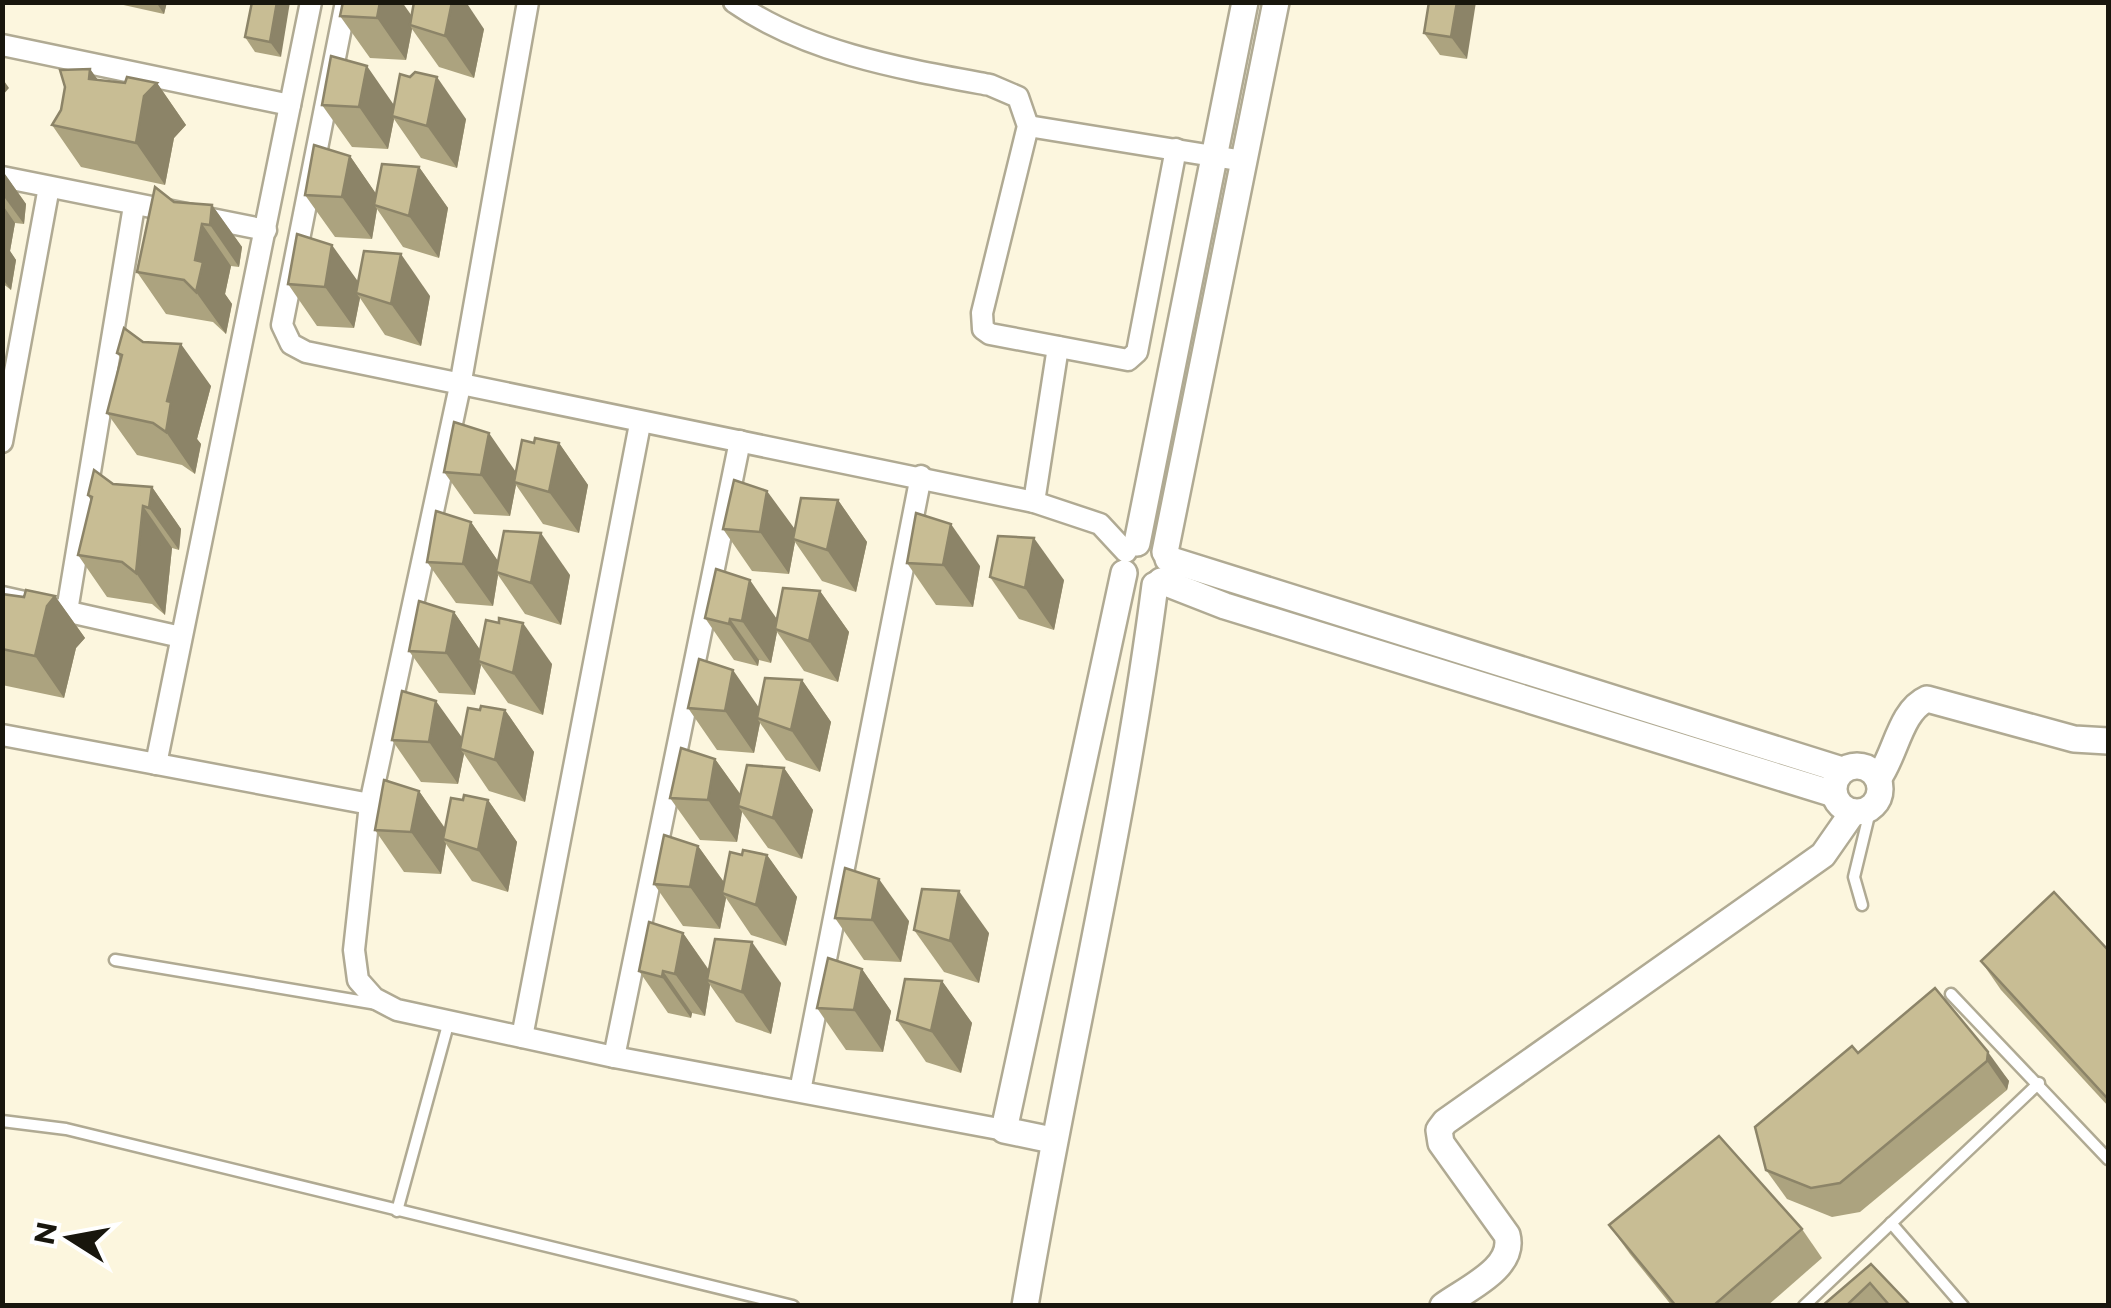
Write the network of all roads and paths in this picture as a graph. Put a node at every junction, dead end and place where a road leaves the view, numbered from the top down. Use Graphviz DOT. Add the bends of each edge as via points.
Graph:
graph roads {
  1 [pos="311,2"];
  2 [pos="346,2"];
  3 [pos="528,2"];
  4 [pos="734,2"];
  5 [pos="1245,2"];
  6 [pos="1276,2"];
  7 [pos="2,45"];
  8 [pos="290,105"];
  9 [pos="1028,126"];
  10 [pos="1176,149"];
  11 [pos="1214,155"];
  12 [pos="1244,161"];
  13 [pos="2,177"];
  14 [pos="49,187"];
  15 [pos="134,206"];
  16 [pos="266,230"];
  17 [pos="1058,347"];
  18 [pos="460,386"];
  19 [pos="640,424"];
  20 [pos="740,441"];
  21 [pos="2,442"];
  22 [pos="921,476"];
  23 [pos="1034,502"];
  24 [pos="1129,556"];
  25 [pos="1162,569"];
  26 [pos="2,597"];
  27 [pos="68,611"];
  28 [pos="181,637"];
  29 [pos="2,734"];
  30 [pos="2108,742"];
  31 [pos="156,764"];
  32 [pos="1878,779"];
  33 [pos="1850,796"];
  34 [pos="370,804"];
  35 [pos="1862,906"];
  36 [pos="114,960"];
  37 [pos="1951,994"];
  38 [pos="393,1008"];
  39 [pos="449,1021"];
  40 [pos="522,1037"];
  41 [pos="614,1057"];
  42 [pos="2040,1083"];
  43 [pos="800,1090"];
  44 [pos="2,1121"];
  45 [pos="1004,1130"];
  46 [pos="1052,1140"];
  47 [pos="2108,1158"];
  48 [pos="397,1212"];
  49 [pos="1891,1223"];
  50 [pos="792,1306"];
  51 [pos="1025,1306"];
  52 [pos="1443,1306"];
  53 [pos="1804,1306"];
  54 [pos="1963,1306"];
  1 -- 8 [label="street"];
  2 -- 18 [label="street" via="282,325 291,344 306,352"];
  3 -- 18 [label="street"];
  4 -- 9 [label="street" via="803,40 990,85 1018,98"];
  5 -- 11 [label="street"];
  6 -- 12 [label="street"];
  7 -- 8 [label="street"];
  8 -- 16 [label="street"];
  9 -- 10 [label="street"];
  9 -- 17 [label="street" via="982,314 984,328 1003,338"];
  10 -- 11 [label="street"];
  10 -- 17 [label="street" via="1136,352 1128,360"];
  11 -- 12 [label="street"];
  11 -- 24 [label="street"];
  12 -- 25 [label="street"];
  13 -- 14 [label="street"];
  14 -- 15 [label="street"];
  14 -- 21 [label="street"];
  15 -- 16 [label="street"];
  15 -- 27 [label="street"];
  16 -- 28 [label="street"];
  17 -- 23 [label="street"];
  18 -- 19 [label="street"];
  18 -- 34 [label="street"];
  19 -- 20 [label="street"];
  19 -- 40 [label="street"];
  20 -- 22 [label="street"];
  20 -- 41 [label="street"];
  22 -- 23 [label="street"];
  22 -- 43 [label="street"];
  23 -- 24 [label="street" via="1100,524"];
  24 -- 25 [label="street" via="1152,542"];
  24 -- 25 [label="street" via="1140,587"];
  24 -- 45 [label="street"];
  25 -- 33 [label="street" via="1224,606"];
  25 -- 46 [label="street"];
  26 -- 27 [label="street"];
  27 -- 28 [label="street"];
  28 -- 31 [label="street"];
  29 -- 31 [label="street"];
  30 -- 32 [label="street" via="1928,699 1911,710"];
  31 -- 34 [label="street"];
  32 -- 33 [label="street" via="1880,794"];
  32 -- 33 [label="street" via="1861,765"];
  33 -- 35 [label="lane"];
  33 -- 52 [label="street" via="1823,855 1445,1122 1440,1143 1507,1235 1510,1250"];
  34 -- 38 [label="street" via="354,950 358,980"];
  36 -- 38 [label="lane"];
  37 -- 42 [label="lane"];
  38 -- 39 [label="street"];
  39 -- 40 [label="street"];
  39 -- 48 [label="lane"];
  40 -- 41 [label="street"];
  41 -- 43 [label="street"];
  42 -- 47 [label="lane"];
  42 -- 49 [label="lane"];
  43 -- 45 [label="street"];
  44 -- 48 [label="lane" via="66,1129"];
  45 -- 46 [label="street"];
  46 -- 51 [label="street"];
  48 -- 50 [label="lane"];
  49 -- 53 [label="lane"];
  49 -- 54 [label="lane"];
}
